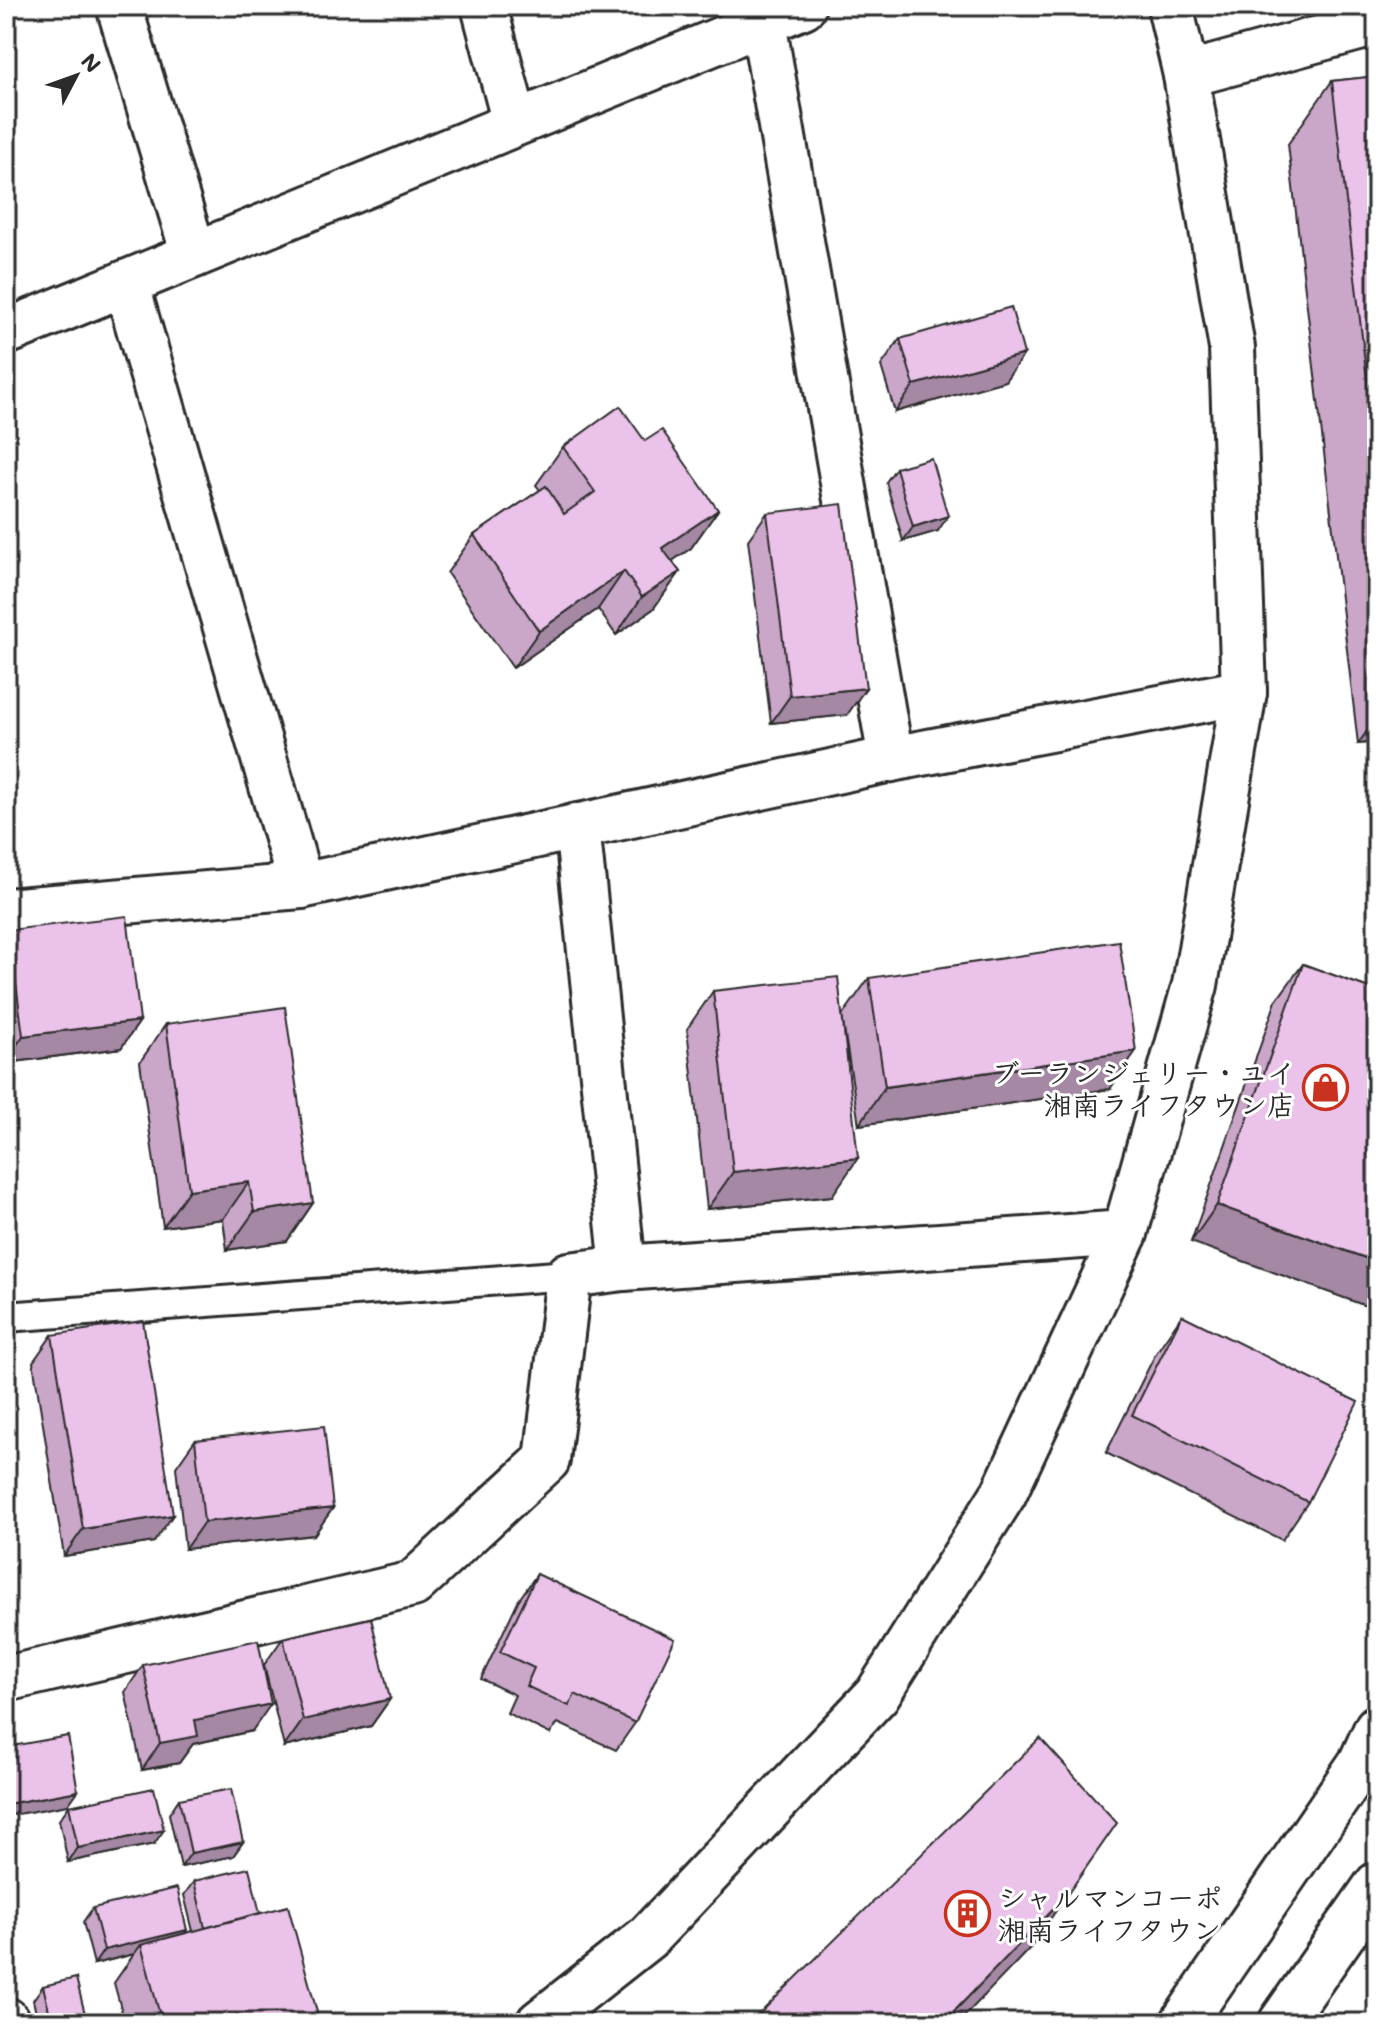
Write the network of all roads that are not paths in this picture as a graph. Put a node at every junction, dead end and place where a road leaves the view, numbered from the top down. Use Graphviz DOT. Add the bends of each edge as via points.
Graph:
graph roads {
  1 [pos="119,6"];
  2 [pos="484,6"];
  3 [pos="1170,6"];
  4 [pos="783,14"];
  5 [pos="1377,23"];
  6 [pos="1186,75"];
  7 [pos="515,123"];
  8 [pos="194,255"];
  9 [pos="126,283"];
  10 [pos="6,332"];
  11 [pos="1244,692"];
  12 [pos="891,759"];
  13 [pos="577,826"];
  14 [pos="301,886"];
  15 [pos="6,911"];
  16 [pos="1125,1233"];
  17 [pos="623,1268"];
  18 [pos="569,1275"];
  19 [pos="6,1317"];
  20 [pos="6,1679"];
  21 [pos="1377,1728"];
  22 [pos="1377,1885"];
  23 [pos="539,2023"];
  24 [pos="1183,2023"];
  25 [pos="1281,2023"];
  1 -- 8 [label="street"];
  2 -- 7 [label="street"];
  3 -- 6 [label="street"];
  4 -- 7 [label="street"];
  4 -- 12 [label="street"];
  5 -- 6 [label="street"];
  6 -- 11 [label="street" via="1232,348"];
  7 -- 8 [label="street"];
  8 -- 9 [label="street"];
  9 -- 10 [label="street"];
  9 -- 14 [label="street"];
  11 -- 12 [label="street"];
  11 -- 16 [label="street" via="1195,985"];
  12 -- 13 [label="street"];
  13 -- 14 [label="street"];
  13 -- 17 [label="street"];
  14 -- 15 [label="street"];
  16 -- 17 [label="street"];
  16 -- 23 [label="street" via="1004,1493 877,1695 648,1937"];
  17 -- 18 [label="street"];
  18 -- 19 [label="lane"];
  18 -- 20 [label="street" via="547,1460 413,1584"];
  21 -- 24 [label="street" via="1361,1763"];
  22 -- 25 [label="street"];
}
